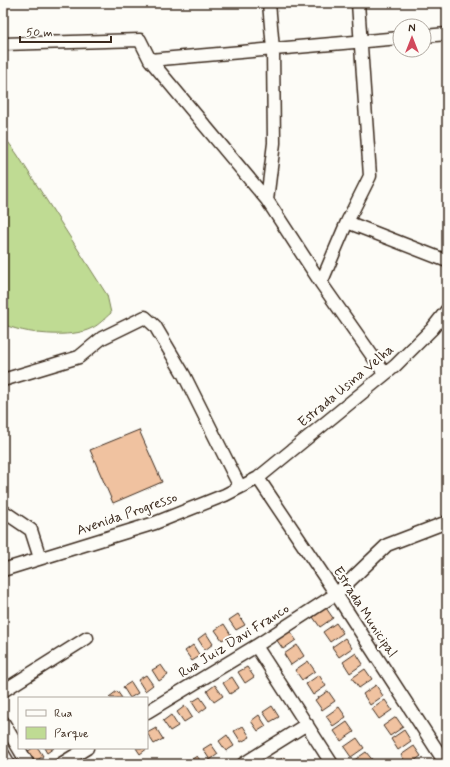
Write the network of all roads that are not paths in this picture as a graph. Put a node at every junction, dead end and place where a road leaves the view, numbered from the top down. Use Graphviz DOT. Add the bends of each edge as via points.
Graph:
graph roads {
  1 [pos="269,3"];
  2 [pos="358,3"];
  3 [pos="447,34"];
  4 [pos="432,35"];
  5 [pos="392,39"];
  6 [pos="361,42"];
  7 [pos="3,44"];
  8 [pos="273,49"];
  9 [pos="150,60"];
  10 [pos="267,200"];
  11 [pos="347,222"];
  12 [pos="447,261"];
  13 [pos="321,283"];
  14 [pos="447,310"];
  15 [pos="385,374"];
  16 [pos="3,380"];
  17 [pos="258,478"];
  18 [pos="240,487"];
  19 [pos="3,511"];
  20 [pos="447,522"];
  21 [pos="40,558"];
  22 [pos="3,570"];
  23 [pos="336,594"];
  24 [pos="87,638"];
  25 [pos="256,646"];
  26 [pos="3,691"];
  27 [pos="148,711"];
  28 [pos="3,722"];
  29 [pos="307,724"];
  30 [pos="18,747"];
  31 [pos="19,749"];
  32 [pos="85,749"];
  33 [pos="3,754"];
  34 [pos="10,764"];
  35 [pos="28,764"];
  36 [pos="61,764"];
  37 [pos="243,764"];
  38 [pos="332,764"];
  39 [pos="446,764"];
  1 -- 8 [label="street"];
  2 -- 6 [label="street"];
  3 -- 4 [label="street"];
  5 -- 6 [label="street"];
  6 -- 8 [label="street"];
  6 -- 11 [label="street" via="370,176"];
  7 -- 9 [label="street" via="140,40"];
  8 -- 9 [label="street"];
  8 -- 10 [label="street" via="274,143"];
  9 -- 10 [label="street"];
  10 -- 13 [label="street"];
  11 -- 12 [label="street"];
  11 -- 13 [label="street"];
  13 -- 15 [label="street"];
  14 -- 15 [label="street, Estrada Usina Velha" via="432,329"];
  15 -- 17 [label="street, Estrada Usina Velha"];
  16 -- 18 [label="street" via="79,357 102,338 145,317 155,326 184,375"];
  17 -- 18 [label="street, Avenida Progresso"];
  17 -- 23 [label="street, Estrada Municipal"];
  18 -- 21 [label="street, Avenida Progresso" via="155,522"];
  19 -- 21 [label="street" via="31,530"];
  20 -- 23 [label="street, Rua Juiz Davi Franco" via="387,545"];
  21 -- 22 [label="street, Avenida Progresso"];
  23 -- 25 [label="street, Rua Juiz Davi Franco"];
  23 -- 39 [label="street, Estrada Municipal"];
  24 -- 26 [label="street"];
  25 -- 27 [label="street, Rua Juiz Davi Franco"];
  25 -- 29 [label="street"];
  28 -- 30 [label="street"];
  29 -- 37 [label="street"];
  29 -- 38 [label="street"];
  31 -- 35 [label="street"];
  32 -- 36 [label="street"];
  33 -- 34 [label="street"];
}
